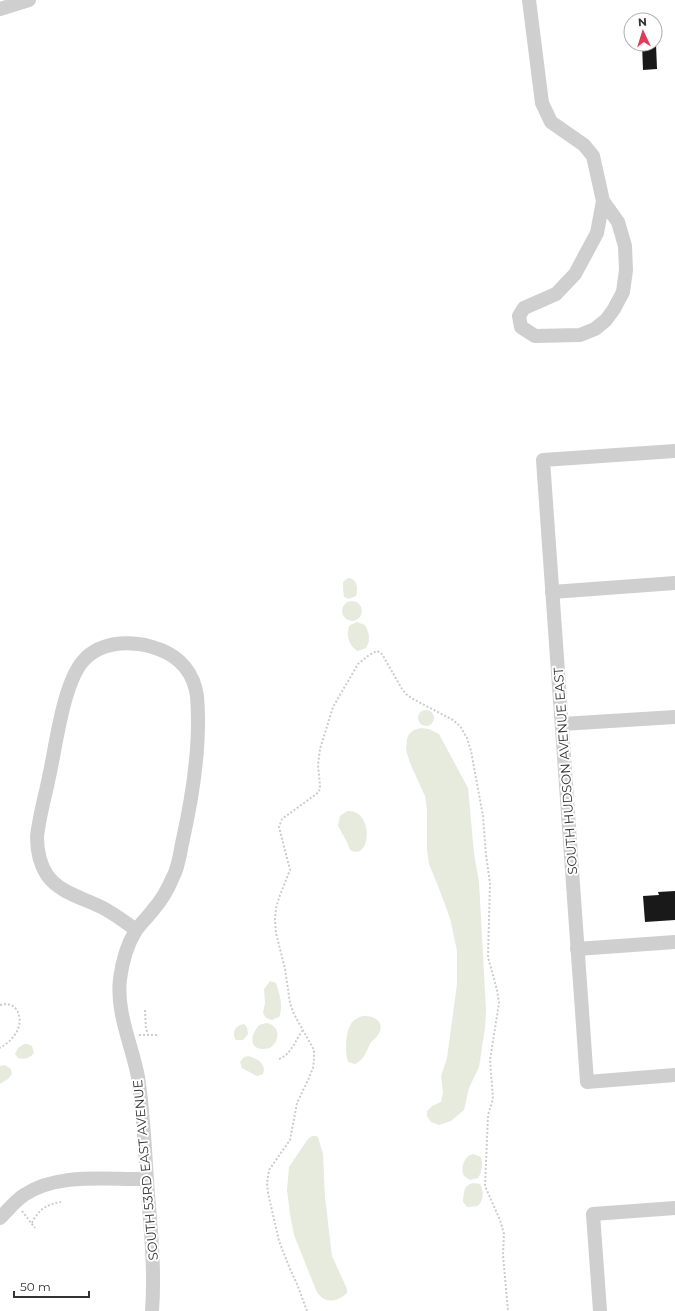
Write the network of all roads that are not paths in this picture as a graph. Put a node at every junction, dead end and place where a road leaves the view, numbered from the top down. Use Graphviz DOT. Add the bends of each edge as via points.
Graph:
graph roads {
  1 [pos="29,0"];
  2 [pos="529,0"];
  3 [pos="0,10"];
  4 [pos="603,201"];
  5 [pos="675,450"];
  6 [pos="675,584"];
  7 [pos="552,592"];
  8 [pos="675,717"];
  9 [pos="562,724"];
  10 [pos="136,930"];
  11 [pos="675,942"];
  12 [pos="577,949"];
  13 [pos="675,1076"];
  14 [pos="147,1179"];
  15 [pos="675,1208"];
  16 [pos="0,1218"];
  17 [pos="152,1311"];
  18 [pos="600,1311"];
  1 -- 3 [label="street"];
  2 -- 4 [label="street" via="542,103 551,122 584,145 593,156"];
  4 -- 4 [label="street" via="597,234 575,274 556,294 524,308 519,316 521,327 535,336 580,335 594,329 606,320 623,292 626,270 625,246 618,222"];
  5 -- 7 [label="street, SOUTH HUDSON AVENUE EAST" via="542,460"];
  6 -- 7 [label="street"];
  7 -- 9 [label="street, SOUTH HUDSON AVENUE EAST"];
  8 -- 9 [label="street"];
  9 -- 12 [label="street, SOUTH HUDSON AVENUE EAST"];
  10 -- 10 [label="street, SOUTH 53RD EAST AVENUE" via="113,914 71,894 52,881 39,858 38,836 64,706 76,672 90,654 121,643 158,648 178,658 193,679 197,702 198,737 192,784 175,874 154,910"];
  10 -- 14 [label="street, SOUTH 53RD EAST AVENUE" via="128,947 120,980 120,1006 137,1072"];
  11 -- 12 [label="street"];
  12 -- 13 [label="street, SOUTH HUDSON AVENUE EAST" via="587,1082"];
  14 -- 16 [label="street" via="49,1183 15,1202"];
  14 -- 17 [label="street, SOUTH 53RD EAST AVENUE" via="153,1273"];
  15 -- 18 [label="street" via="593,1214"];
}
